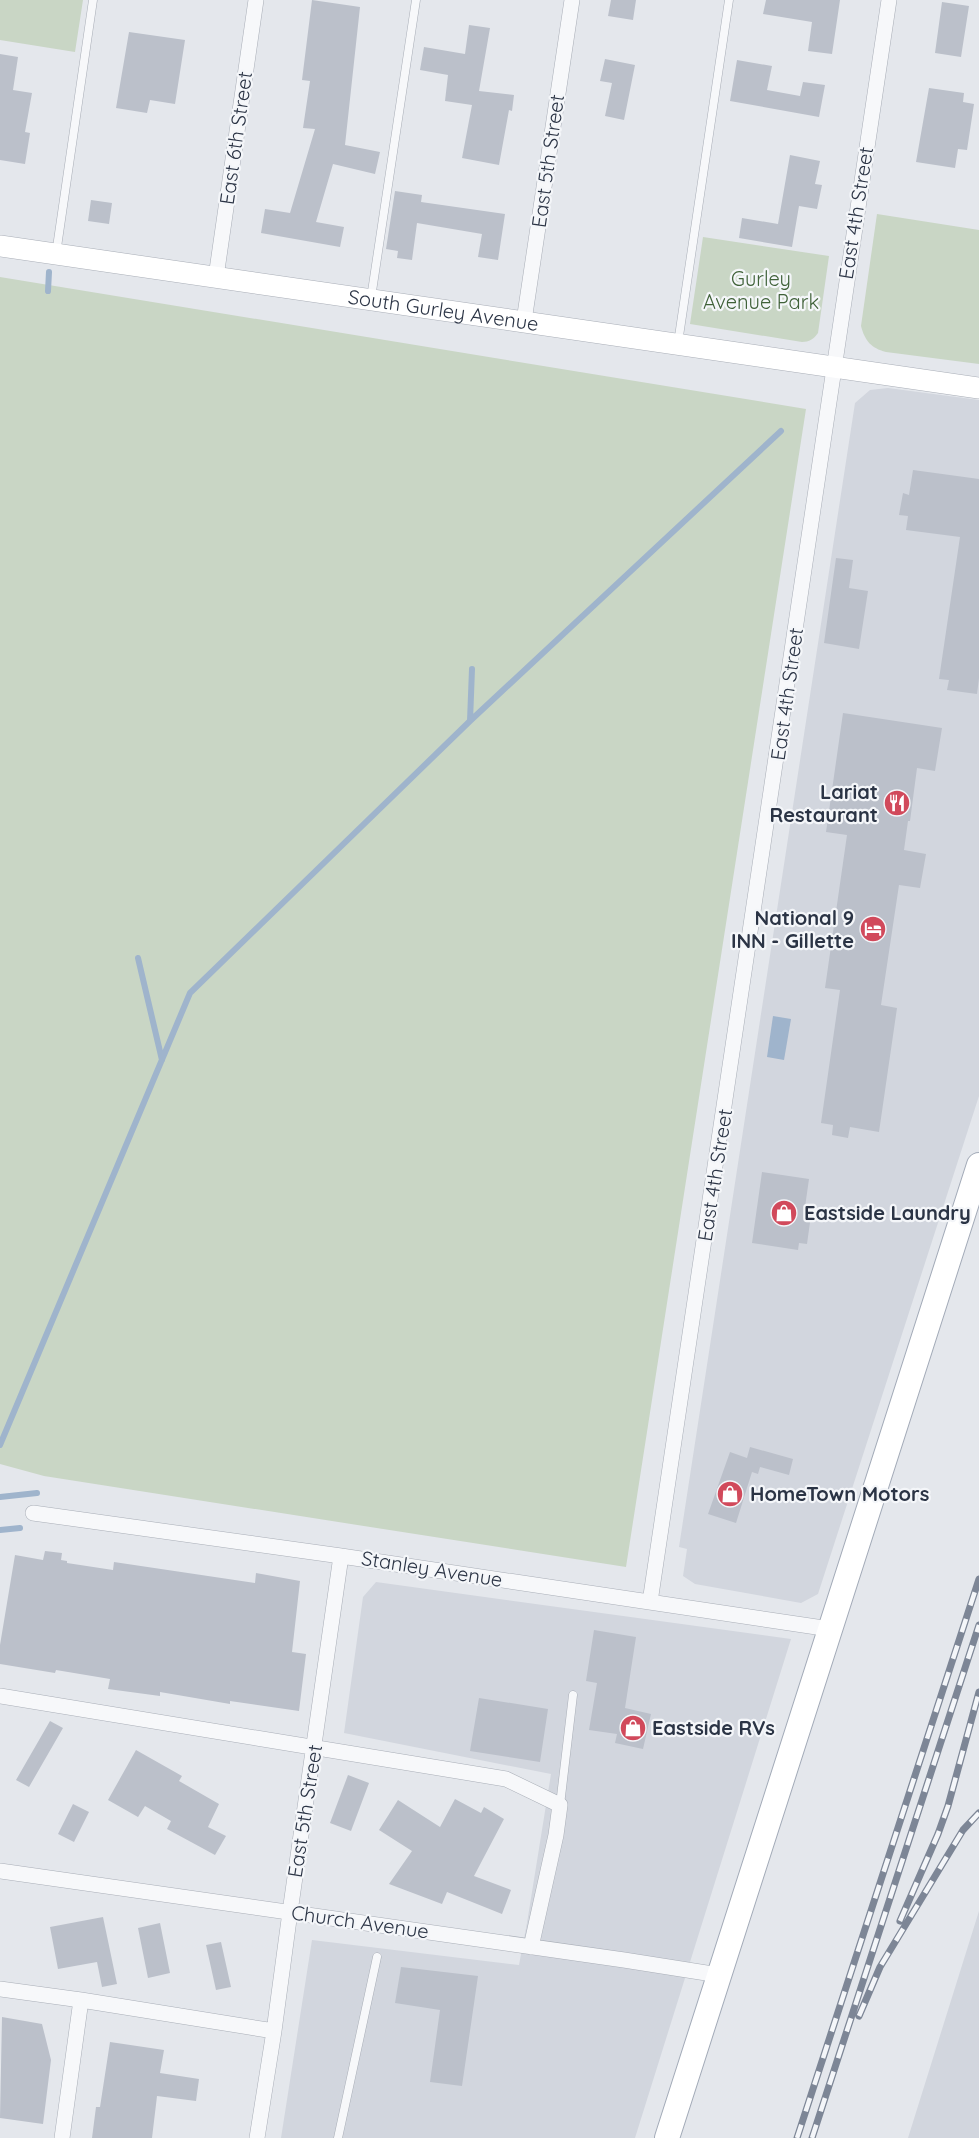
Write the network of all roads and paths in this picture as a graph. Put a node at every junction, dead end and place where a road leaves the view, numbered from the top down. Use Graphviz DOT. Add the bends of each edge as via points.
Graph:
graph roads {
  1 [pos="93,0"];
  2 [pos="256,0"];
  3 [pos="416,0"];
  4 [pos="572,0"];
  5 [pos="729,0"];
  6 [pos="889,0"];
  7 [pos="0,246"];
  8 [pos="56,254"];
  9 [pos="216,277"];
  10 [pos="370,299"];
  11 [pos="524,321"];
  12 [pos="678,344"];
  13 [pos="834,367"];
  14 [pos="979,388"];
  15 [pos="979,1165"];
  16 [pos="33,1513"];
  17 [pos="341,1556"];
  18 [pos="650,1602"];
  19 [pos="830,1629"];
  20 [pos="573,1695"];
  21 [pos="0,1696"];
  22 [pos="315,1748"];
  23 [pos="560,1806"];
  24 [pos="0,1871"];
  25 [pos="290,1912"];
  26 [pos="531,1947"];
  27 [pos="378,1957"];
  28 [pos="719,1975"];
  29 [pos="0,1989"];
  30 [pos="81,2000"];
  31 [pos="274,2031"];
  32 [pos="62,2138"];
  33 [pos="257,2138"];
  34 [pos="338,2138"];
  35 [pos="667,2138"];
  1 -- 8 [label="lane"];
  2 -- 9 [label="street, East 6th Street"];
  3 -- 10 [label="lane"];
  4 -- 11 [label="street, East 5th Street"];
  5 -- 12 [label="lane"];
  6 -- 13 [label="street, East 4th Street"];
  7 -- 8 [label="street, South Gurley Avenue"];
  8 -- 9 [label="street, South Gurley Avenue"];
  9 -- 10 [label="street, South Gurley Avenue"];
  10 -- 11 [label="street, South Gurley Avenue"];
  11 -- 12 [label="street, South Gurley Avenue"];
  12 -- 13 [label="street, South Gurley Avenue"];
  13 -- 14 [label="street, South Gurley Avenue"];
  13 -- 18 [label="street, East 4th Street"];
  15 -- 19 [label="main road"];
  16 -- 17 [label="street, Stanley Avenue"];
  17 -- 18 [label="street, Stanley Avenue"];
  17 -- 22 [label="street, East 5th Street"];
  18 -- 19 [label="street, Stanley Avenue"];
  19 -- 28 [label="main road"];
  20 -- 23 [label="lane"];
  21 -- 22 [label="street"];
  22 -- 23 [label="street" via="506,1779"];
  22 -- 25 [label="street, East 5th Street"];
  23 -- 26 [label="street"];
  24 -- 25 [label="street, Church Avenue"];
  25 -- 26 [label="street, Church Avenue"];
  25 -- 31 [label="street, East 5th Street"];
  26 -- 28 [label="street, Church Avenue"];
  27 -- 34 [label="lane"];
  28 -- 35 [label="main road"];
  29 -- 30 [label="street"];
  30 -- 31 [label="street"];
  30 -- 32 [label="street"];
  31 -- 33 [label="street, East 5th Street"];
}
